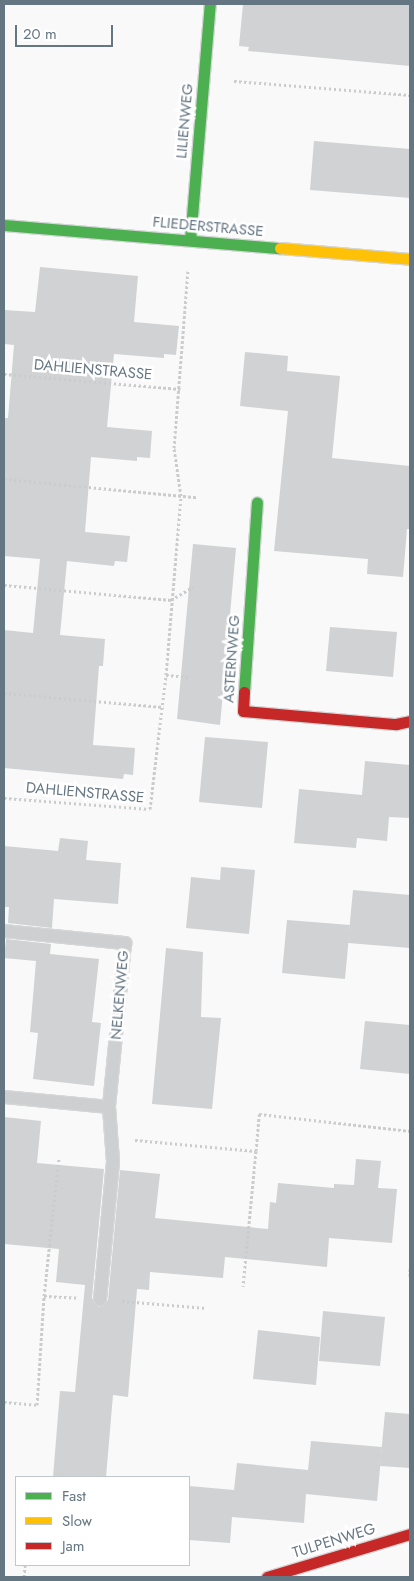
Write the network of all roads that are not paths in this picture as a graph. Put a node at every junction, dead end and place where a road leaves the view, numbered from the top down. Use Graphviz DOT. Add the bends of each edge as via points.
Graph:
graph roads {
  1 [pos="210,4"];
  2 [pos="4,225"];
  3 [pos="190,240"];
  4 [pos="410,259"];
  5 [pos="257,502"];
  6 [pos="410,721"];
  7 [pos="4,931"];
  8 [pos="4,1097"];
  9 [pos="109,1107"];
  10 [pos="100,1299"];
  11 [pos="410,1534"];
  12 [pos="267,1577"];
  1 -- 3 [label="street, LILIENWEG"];
  2 -- 3 [label="street, FLIEDERSTRASSE"];
  3 -- 4 [label="street, FLIEDERSTRASSE"];
  5 -- 6 [label="street, ASTERNWEG" via="243,711 396,724"];
  7 -- 9 [label="lane, NELKENWEG" via="125,943"];
  8 -- 9 [label="lane"];
  9 -- 10 [label="lane, NELKENWEG" via="113,1162"];
  11 -- 12 [label="street, TULPENWEG"];
}
